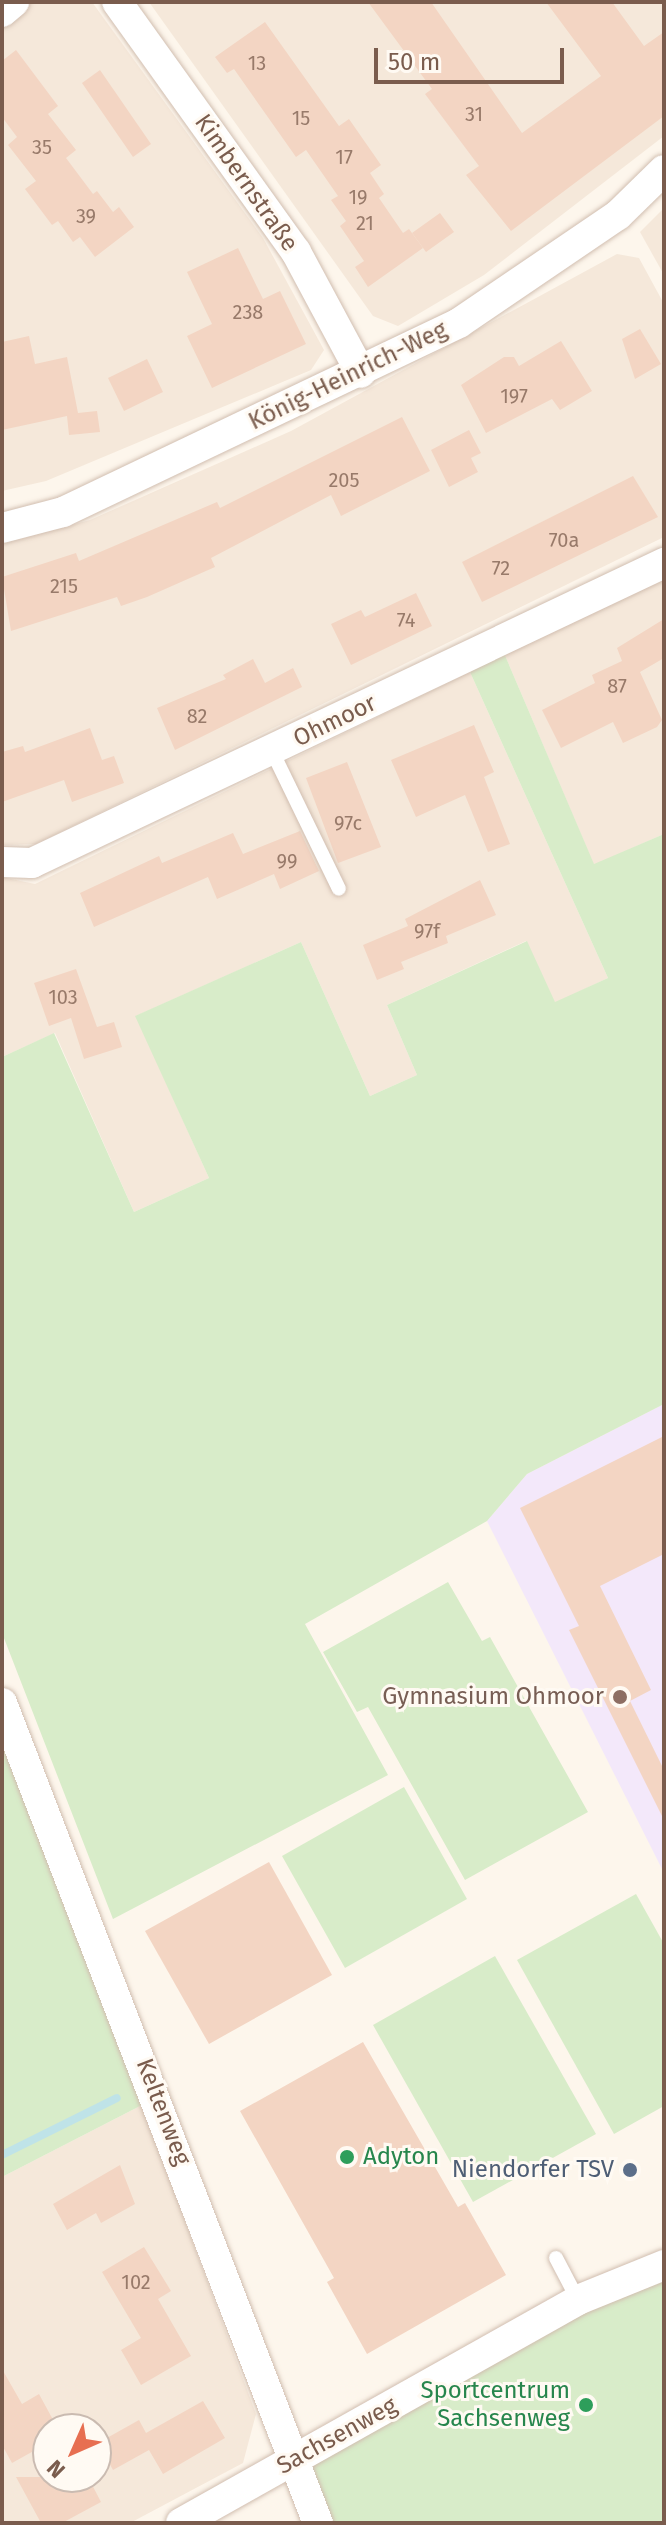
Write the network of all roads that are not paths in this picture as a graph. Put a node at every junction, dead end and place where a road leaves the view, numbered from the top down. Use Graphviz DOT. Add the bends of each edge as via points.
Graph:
graph roads {
  1 [pos="14,2"];
  2 [pos="117,2"];
  3 [pos="2,12"];
  4 [pos="664,170"];
  5 [pos="361,373"];
  6 [pos="2,528"];
  7 [pos="664,563"];
  8 [pos="272,751"];
  9 [pos="2,862"];
  10 [pos="339,889"];
  11 [pos="2,1703"];
  12 [pos="556,2258"];
  13 [pos="664,2265"];
  14 [pos="578,2300"];
  15 [pos="294,2460"];
  16 [pos="181,2523"];
  17 [pos="318,2523"];
  1 -- 3 [label="street"];
  2 -- 5 [label="street, Kimbernstraße" via="296,252"];
  4 -- 5 [label="street, König-Heinrich-Weg" via="618,215 529,278"];
  5 -- 6 [label="street, König-Heinrich-Weg" via="63,512"];
  7 -- 8 [label="street, Ohmoor"];
  8 -- 9 [label="street, Ohmoor" via="32,863"];
  8 -- 10 [label="lane"];
  11 -- 15 [label="street, Keltenweg"];
  12 -- 14 [label="lane"];
  13 -- 14 [label="street, Sachsenweg"];
  14 -- 15 [label="street, Sachsenweg"];
  15 -- 16 [label="street, Sachsenweg"];
  15 -- 17 [label="street, Keltenweg"];
}
